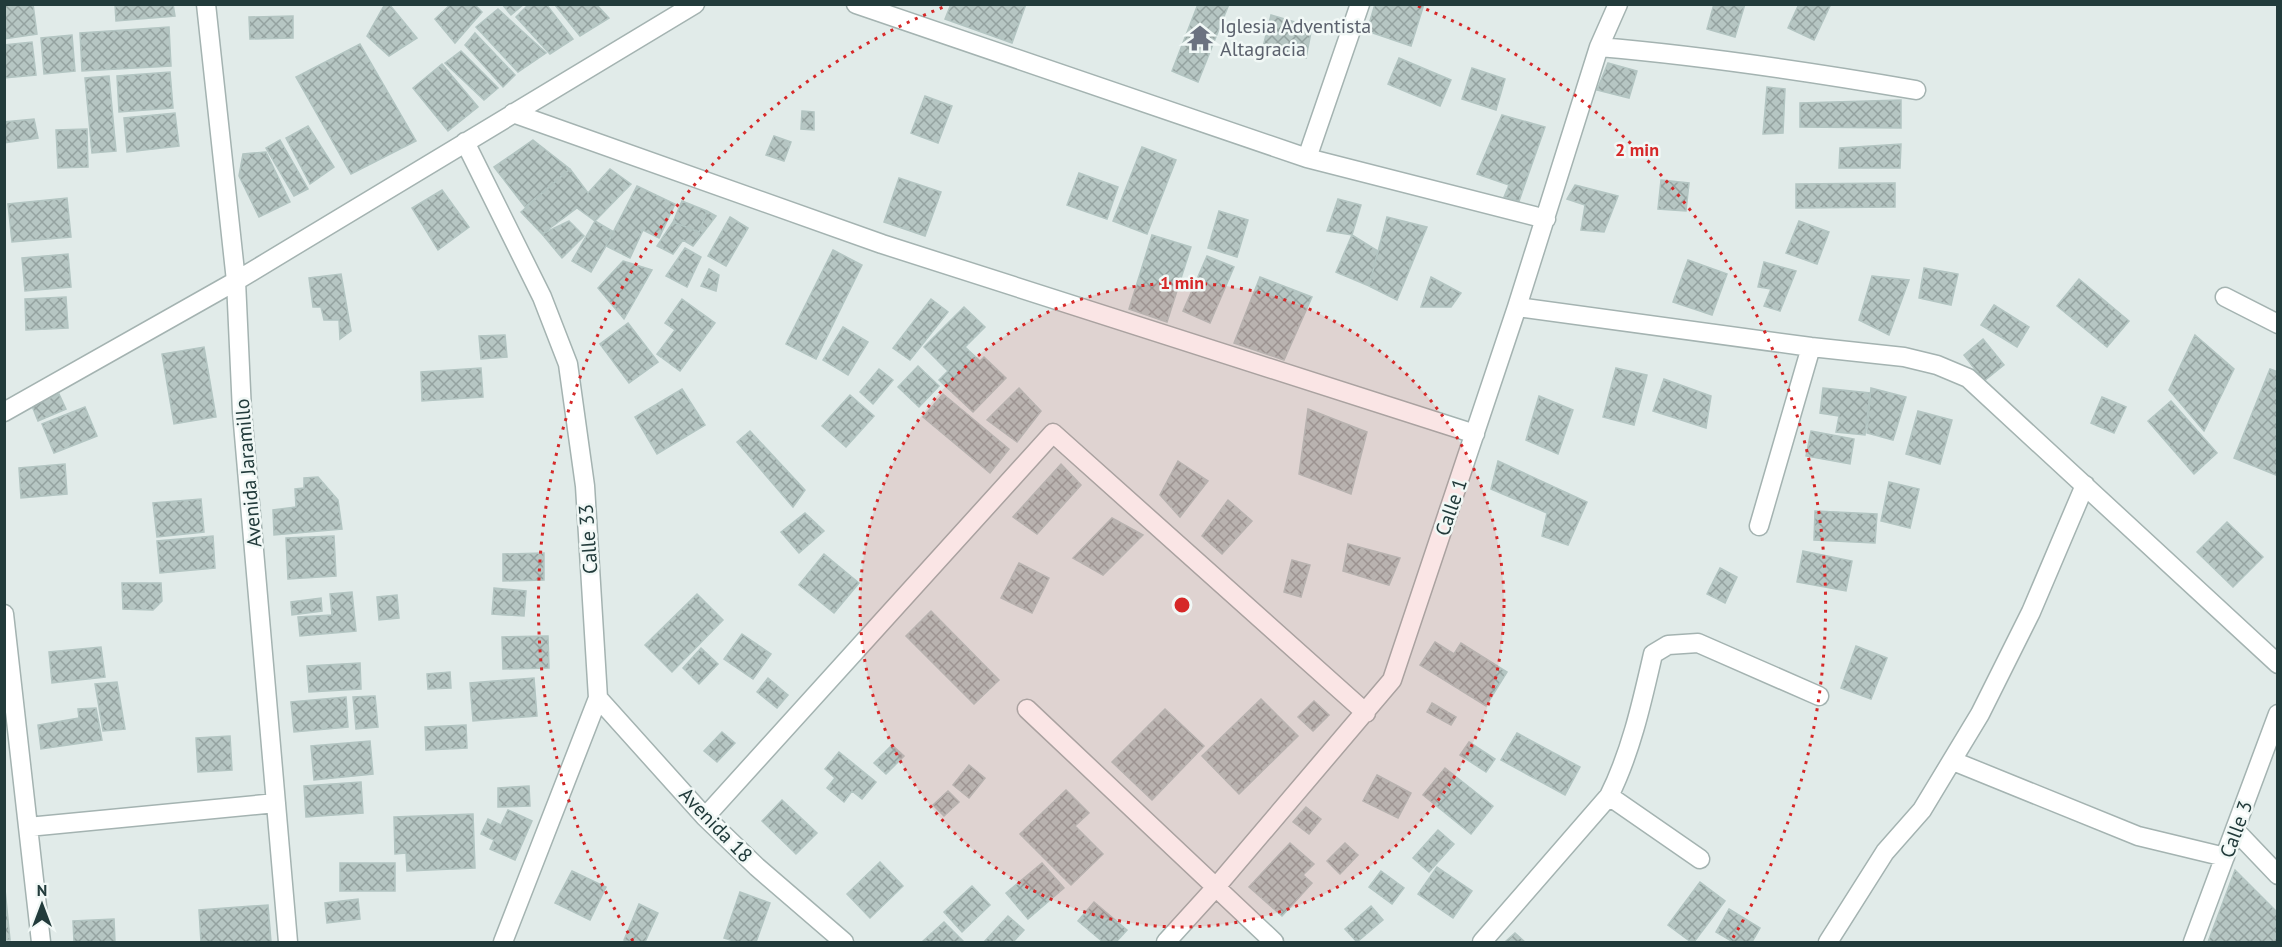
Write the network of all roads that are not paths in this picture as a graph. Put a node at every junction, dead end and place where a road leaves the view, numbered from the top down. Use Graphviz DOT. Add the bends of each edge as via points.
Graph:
graph roads {
  1 [pos="206,4"];
  2 [pos="695,4"];
  3 [pos="856,4"];
  4 [pos="1360,4"];
  5 [pos="1618,4"];
  6 [pos="1599,47"];
  7 [pos="1916,90"];
  8 [pos="513,113"];
  9 [pos="465,142"];
  10 [pos="1307,158"];
  11 [pos="1546,219"];
  12 [pos="236,281"];
  13 [pos="2225,297"];
  14 [pos="1517,307"];
  15 [pos="2277,324"];
  16 [pos="1810,347"];
  17 [pos="4,412"];
  18 [pos="1475,434"];
  19 [pos="2085,486"];
  20 [pos="1760,526"];
  21 [pos="4,614"];
  22 [pos="2277,664"];
  23 [pos="1820,696"];
  24 [pos="598,698"];
  25 [pos="1027,708"];
  26 [pos="1366,712"];
  27 [pos="2277,714"];
  28 [pos="1953,761"];
  29 [pos="1609,796"];
  30 [pos="276,803"];
  31 [pos="705,817"];
  32 [pos="28,827"];
  33 [pos="2235,830"];
  34 [pos="2225,857"];
  35 [pos="1700,859"];
  36 [pos="2277,875"];
  37 [pos="1216,887"];
  38 [pos="41,942"];
  39 [pos="288,942"];
  40 [pos="503,942"];
  41 [pos="844,942"];
  42 [pos="1166,942"];
  43 [pos="1274,942"];
  44 [pos="1482,942"];
  45 [pos="1828,942"];
  46 [pos="2193,942"];
  1 -- 12 [label="street, Avenida Jaramillo"];
  2 -- 8 [label="street"];
  3 -- 10 [label="street"];
  4 -- 10 [label="street"];
  5 -- 6 [label="street, Calle 1"];
  6 -- 7 [label="street" via="1674,53"];
  6 -- 11 [label="street, Calle 1"];
  8 -- 9 [label="street"];
  8 -- 18 [label="street" via="882,244"];
  9 -- 12 [label="street"];
  9 -- 24 [label="street, Calle 33" via="542,297 567,363 585,486"];
  10 -- 11 [label="street"];
  11 -- 14 [label="street, Calle 1"];
  12 -- 17 [label="street"];
  12 -- 30 [label="street, Avenida Jaramillo" via="242,412"];
  13 -- 15 [label="street"];
  14 -- 16 [label="street"];
  14 -- 18 [label="street, Calle 1"];
  16 -- 19 [label="street" via="1904,357 1968,378"];
  16 -- 20 [label="street"];
  18 -- 26 [label="street, Calle 1" via="1392,680"];
  19 -- 22 [label="street"];
  19 -- 28 [label="street" via="2006,663"];
  21 -- 32 [label="street"];
  23 -- 29 [label="street" via="1698,643 1668,645 1653,654 1621,772"];
  24 -- 31 [label="street, Avenida 18"];
  24 -- 40 [label="street, Calle 33"];
  25 -- 37 [label="street"];
  26 -- 31 [label="street" via="1053,433"];
  26 -- 37 [label="street, Calle 1"];
  27 -- 33 [label="street, Calle 3"];
  28 -- 34 [label="street" via="2138,836"];
  28 -- 45 [label="street" via="1922,810 1885,852"];
  29 -- 35 [label="street"];
  29 -- 44 [label="street"];
  30 -- 32 [label="street"];
  30 -- 39 [label="street, Avenida Jaramillo"];
  31 -- 41 [label="street, Avenida 18"];
  32 -- 38 [label="street"];
  33 -- 34 [label="street, Calle 3"];
  33 -- 36 [label="street"];
  34 -- 46 [label="street, Calle 3"];
  37 -- 42 [label="street, Calle 1"];
  37 -- 43 [label="street"];
}
